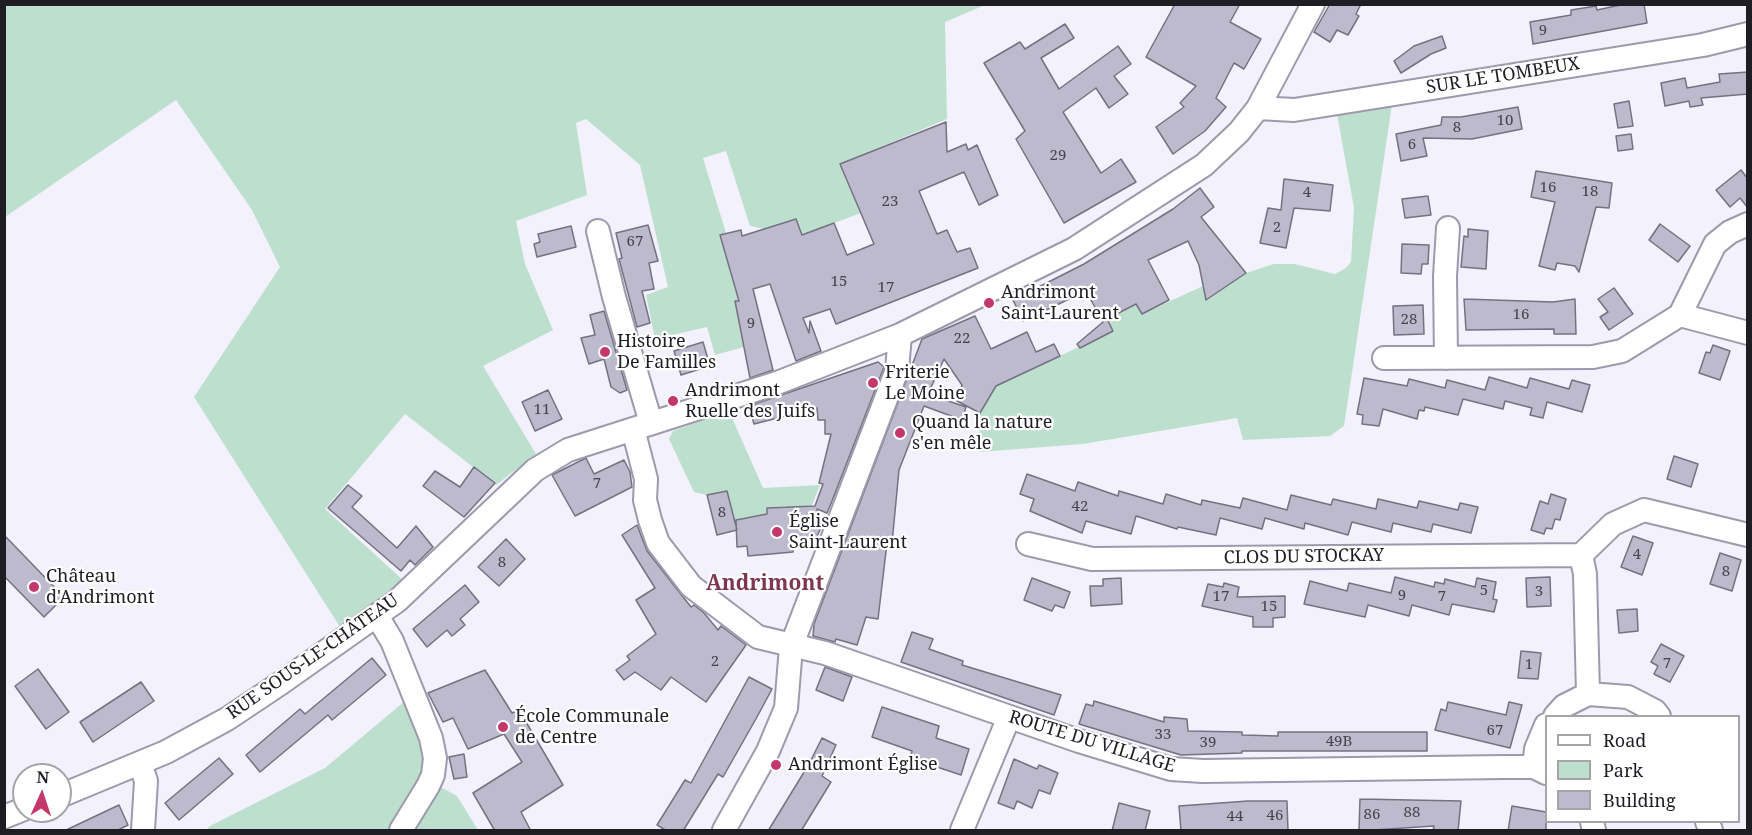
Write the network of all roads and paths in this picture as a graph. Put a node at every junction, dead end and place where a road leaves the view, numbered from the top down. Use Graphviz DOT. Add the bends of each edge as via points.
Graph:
graph roads {
  1 [pos="1313,4"];
  2 [pos="1748,34"];
  3 [pos="1258,108"];
  4 [pos="1748,224"];
  5 [pos="1448,228"];
  6 [pos="598,231"];
  7 [pos="1680,315"];
  8 [pos="1748,333"];
  9 [pos="900,335"];
  10 [pos="1383,358"];
  11 [pos="1446,358"];
  12 [pos="642,426"];
  13 [pos="1748,535"];
  14 [pos="1028,544"];
  15 [pos="1581,555"];
  16 [pos="377,616"];
  17 [pos="791,647"];
  18 [pos="1587,694"];
  19 [pos="1557,715"];
  20 [pos="1658,715"];
  21 [pos="1009,717"];
  22 [pos="1545,727"];
  23 [pos="140,763"];
  24 [pos="1540,770"];
  25 [pos="72,791"];
  26 [pos="144,831"];
  27 [pos="401,831"];
  28 [pos="724,831"];
  29 [pos="962,831"];
  1 -- 3 [label="street, RUE SOUS-LE-CHÂTEAU"];
  2 -- 3 [label="street, SUR LE TOMBEUX" via="1703,45 1294,110"];
  3 -- 9 [label="street, RUE SOUS-LE-CHÂTEAU" via="1204,165 1074,249"];
  4 -- 7 [label="street" via="1715,244"];
  5 -- 11 [label="street"];
  6 -- 12 [label="street, ROUTE DU VILLAGE"];
  7 -- 8 [label="street"];
  7 -- 11 [label="street" via="1622,351 1593,357"];
  9 -- 12 [label="street, RUE SOUS-LE-CHÂTEAU" via="777,383"];
  9 -- 17 [label="street" via="897,370"];
  10 -- 11 [label="street"];
  12 -- 16 [label="street, RUE SOUS-LE-CHÂTEAU" via="568,450 535,470"];
  12 -- 17 [label="street, ROUTE DU VILLAGE" via="648,510 658,543 691,586 716,606 758,637"];
  13 -- 15 [label="street" via="1644,510 1613,524"];
  14 -- 15 [label="street, CLOS DU STOCKAY" via="1092,560"];
  15 -- 18 [label="street" via="1585,574"];
  16 -- 23 [label="street, RUE SOUS-LE-CHÂTEAU" via="227,719"];
  16 -- 27 [label="street" via="392,641 431,738 435,758 428,786"];
  17 -- 21 [label="street, ROUTE DU VILLAGE" via="825,653"];
  17 -- 28 [label="street" via="786,708 768,751"];
  18 -- 19 [label="street" via="1564,706"];
  18 -- 20 [label="street" via="1628,697"];
  21 -- 24 [label="street, ROUTE DU VILLAGE" via="1171,769"];
  21 -- 29 [label="street"];
  22 -- 24 [label="street" via="1536,749"];
  23 -- 25 [label="street, RUE SOUS-LE-CHÂTEAU"];
  23 -- 26 [label="street" via="146,781"];
}
